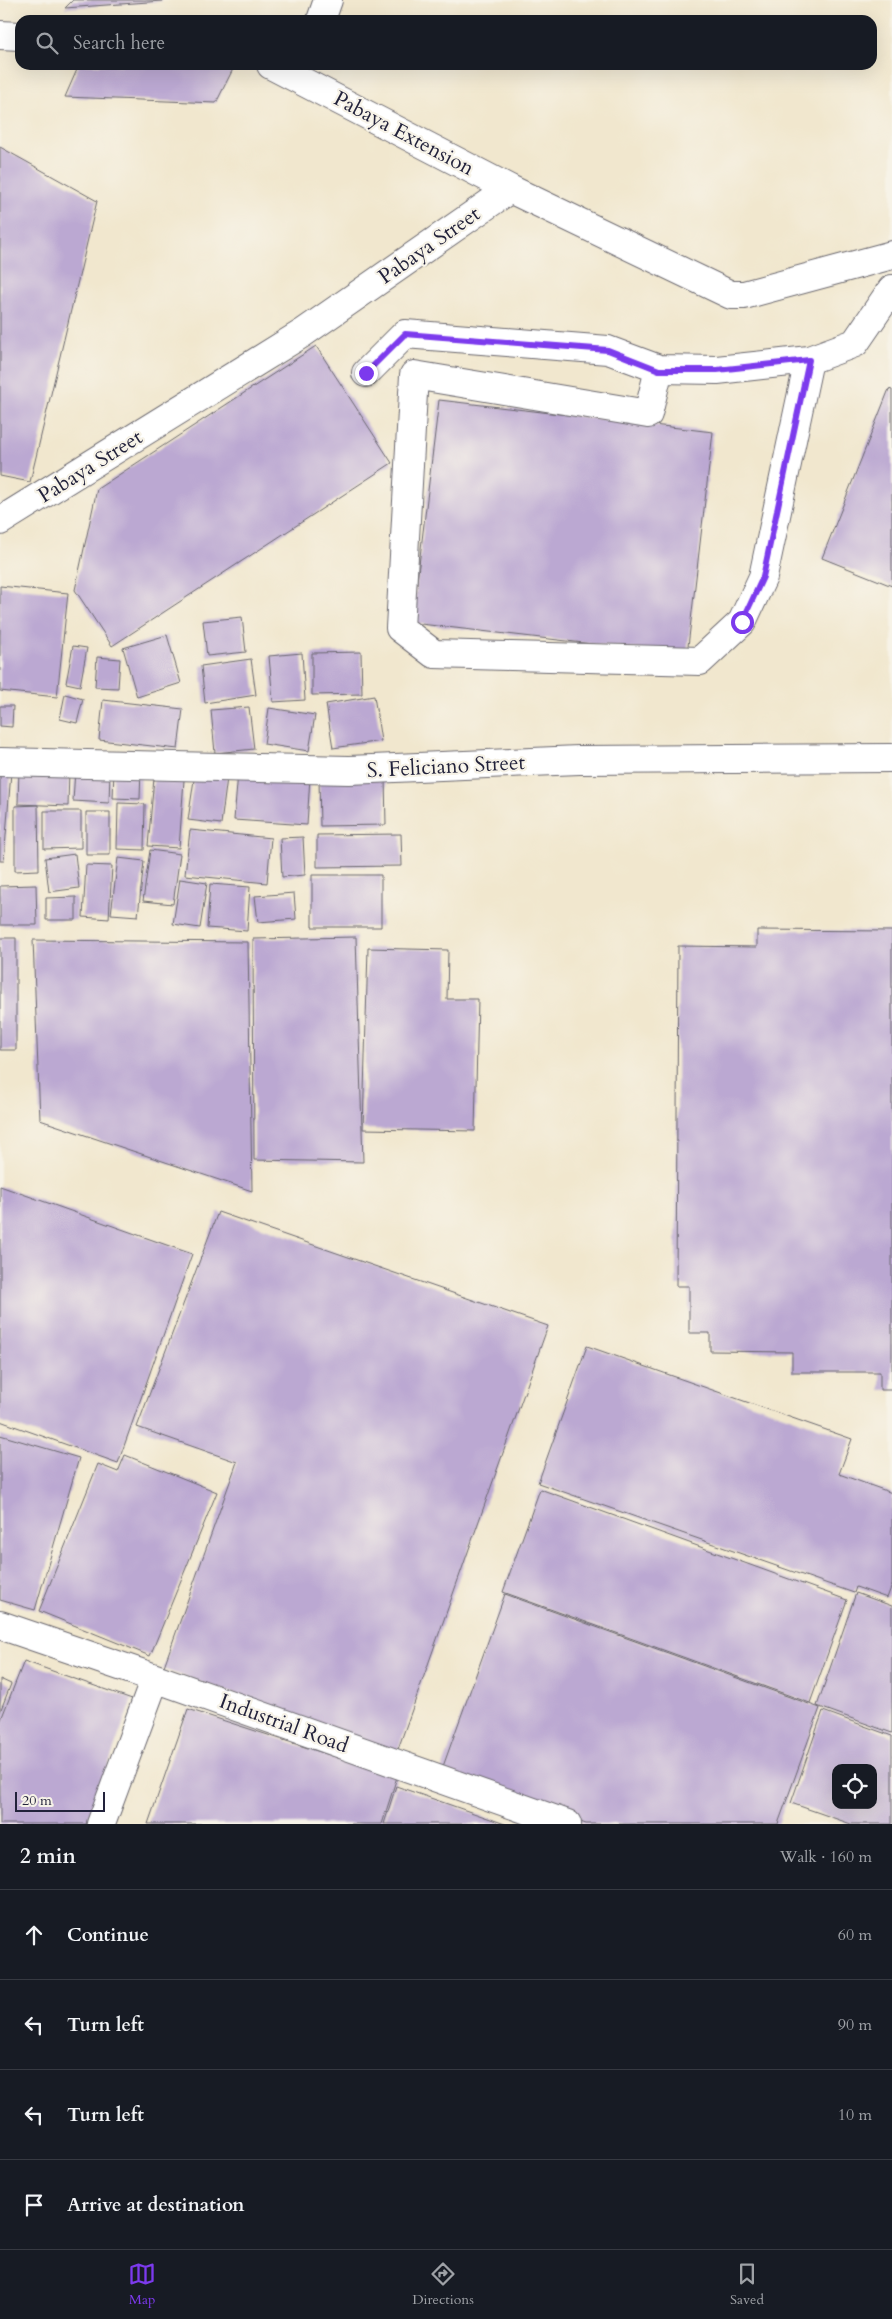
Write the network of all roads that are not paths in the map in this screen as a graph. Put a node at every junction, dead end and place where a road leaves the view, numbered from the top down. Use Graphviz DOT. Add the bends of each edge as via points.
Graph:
graph roads {
  1 [pos="328,0"];
  2 [pos="323,15"];
  3 [pos="0,34"];
  4 [pos="15,36"];
  5 [pos="303,72"];
  6 [pos="510,189"];
  7 [pos="892,255"];
  8 [pos="892,289"];
  9 [pos="809,360"];
  10 [pos="659,370"];
  11 [pos="366,373"];
  12 [pos="0,521"];
  13 [pos="892,758"];
  14 [pos="0,762"];
  15 [pos="0,1625"];
  16 [pos="155,1678"];
  17 [pos="101,1824"];
  18 [pos="567,1824"];
  1 -- 2 [label="street"];
  3 -- 4 [label="street"];
  5 -- 6 [label="street, Pabaya Extension"];
  6 -- 7 [label="street" via="731,295 744,295"];
  6 -- 12 [label="street, Pabaya Street" via="303,333"];
  8 -- 9 [label="street" via="855,343"];
  9 -- 10 [label="street" via="717,370"];
  9 -- 10 [label="street" via="763,577 742,622 700,661 434,654 400,628 414,375 648,414"];
  10 -- 11 [label="street" via="608,350 405,334"];
  13 -- 14 [label="street, S. Feliciano Street" via="578,760 349,770"];
  15 -- 16 [label="street, Industrial Road"];
  16 -- 17 [label="street"];
  16 -- 18 [label="street, Industrial Road"];
}
